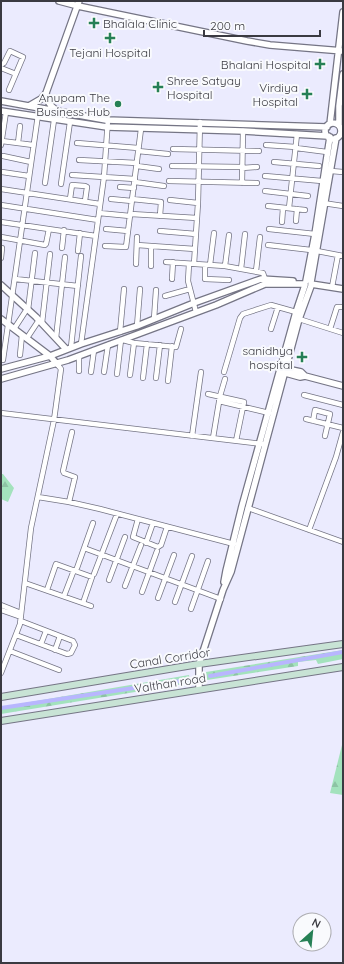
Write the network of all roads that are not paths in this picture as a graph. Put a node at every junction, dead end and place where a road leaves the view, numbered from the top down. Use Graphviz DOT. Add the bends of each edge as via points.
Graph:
graph roads {
  1 [pos="59,1"];
  2 [pos="78,4"];
  3 [pos="343,12"];
  4 [pos="342,28"];
  5 [pos="340,51"];
  6 [pos="1,66"];
  7 [pos="16,74"];
  8 [pos="343,74"];
  9 [pos="9,90"];
  10 [pos="342,90"];
  11 [pos="46,93"];
  12 [pos="1,101"];
  13 [pos="29,106"];
  14 [pos="39,108"];
  15 [pos="3,111"];
  16 [pos="58,111"];
  17 [pos="37,117"];
  18 [pos="54,120"];
  19 [pos="108,120"];
  20 [pos="70,122"];
  21 [pos="200,122"];
  22 [pos="328,125"];
  23 [pos="20,126"];
  24 [pos="341,126"];
  25 [pos="108,127"];
  26 [pos="141,129"];
  27 [pos="200,129"];
  28 [pos="243,131"];
  29 [pos="297,134"];
  30 [pos="339,136"];
  31 [pos="329,137"];
  32 [pos="1,143"];
  33 [pos="18,143"];
  34 [pos="77,143"];
  35 [pos="33,145"];
  36 [pos="106,145"];
  37 [pos="266,145"];
  38 [pos="296,148"];
  39 [pos="138,149"];
  40 [pos="173,149"];
  41 [pos="200,150"];
  42 [pos="242,151"];
  43 [pos="258,151"];
  44 [pos="327,152"];
  45 [pos="168,154"];
  46 [pos="3,156"];
  47 [pos="79,160"];
  48 [pos="105,161"];
  49 [pos="31,162"];
  50 [pos="274,162"];
  51 [pos="294,164"];
  52 [pos="137,165"];
  53 [pos="172,166"];
  54 [pos="319,166"];
  55 [pos="199,167"];
  56 [pos="242,167"];
  57 [pos="257,167"];
  58 [pos="159,169"];
  59 [pos="331,171"];
  60 [pos="2,172"];
  61 [pos="343,172"];
  62 [pos="72,175"];
  63 [pos="29,176"];
  64 [pos="265,176"];
  65 [pos="104,177"];
  66 [pos="292,179"];
  67 [pos="135,181"];
  68 [pos="169,181"];
  69 [pos="322,181"];
  70 [pos="198,182"];
  71 [pos="45,183"];
  72 [pos="242,183"];
  73 [pos="258,183"];
  74 [pos="61,184"];
  75 [pos="164,186"];
  76 [pos="120,187"];
  77 [pos="134,188"];
  78 [pos="1,189"];
  79 [pos="265,191"];
  80 [pos="27,193"];
  81 [pos="290,194"];
  82 [pos="308,196"];
  83 [pos="111,198"];
  84 [pos="70,199"];
  85 [pos="132,200"];
  86 [pos="170,200"];
  87 [pos="85,201"];
  88 [pos="198,203"];
  89 [pos="322,203"];
  90 [pos="100,204"];
  91 [pos="1,205"];
  92 [pos="268,206"];
  93 [pos="343,206"];
  94 [pos="284,208"];
  95 [pos="289,208"];
  96 [pos="24,209"];
  97 [pos="297,209"];
  98 [pos="305,210"];
  99 [pos="99,213"];
  100 [pos="130,215"];
  101 [pos="160,216"];
  102 [pos="197,218"];
  103 [pos="98,220"];
  104 [pos="1,222"];
  105 [pos="282,222"];
  106 [pos="296,222"];
  107 [pos="22,225"];
  108 [pos="49,228"];
  109 [pos="106,229"];
  110 [pos="269,229"];
  111 [pos="64,230"];
  112 [pos="128,231"];
  113 [pos="160,231"];
  114 [pos="80,233"];
  115 [pos="214,233"];
  116 [pos="196,234"];
  117 [pos="245,234"];
  118 [pos="315,234"];
  119 [pos="229,235"];
  120 [pos="96,236"];
  121 [pos="1,237"];
  122 [pos="137,237"];
  123 [pos="260,237"];
  124 [pos="19,241"];
  125 [pos="136,245"];
  126 [pos="268,245"];
  127 [pos="105,246"];
  128 [pos="151,246"];
  129 [pos="2,248"];
  130 [pos="62,248"];
  131 [pos="195,249"];
  132 [pos="314,250"];
  133 [pos="78,251"];
  134 [pos="34,253"];
  135 [pos="50,254"];
  136 [pos="338,255"];
  137 [pos="81,256"];
  138 [pos="343,256"];
  139 [pos="65,257"];
  140 [pos="1,258"];
  141 [pos="166,262"];
  142 [pos="173,262"];
  143 [pos="136,264"];
  144 [pos="191,264"];
  145 [pos="207,265"];
  146 [pos="150,266"];
  147 [pos="225,266"];
  148 [pos="241,269"];
  149 [pos="256,271"];
  150 [pos="15,278"];
  151 [pos="172,279"];
  152 [pos="265,279"];
  153 [pos="31,280"];
  154 [pos="229,280"];
  155 [pos="46,282"];
  156 [pos="308,283"];
  157 [pos="62,284"];
  158 [pos="1,285"];
  159 [pos="78,286"];
  160 [pos="332,287"];
  161 [pos="124,289"];
  162 [pos="140,289"];
  163 [pos="190,289"];
  164 [pos="343,289"];
  165 [pos="156,290"];
  166 [pos="12,296"];
  167 [pos="165,296"];
  168 [pos="194,304"];
  169 [pos="278,307"];
  170 [pos="343,307"];
  171 [pos="27,309"];
  172 [pos="196,312"];
  173 [pos="296,312"];
  174 [pos="1,319"];
  175 [pos="154,319"];
  176 [pos="299,319"];
  177 [pos="40,322"];
  178 [pos="137,326"];
  179 [pos="12,327"];
  180 [pos="181,329"];
  181 [pos="272,329"];
  182 [pos="330,329"];
  183 [pos="120,332"];
  184 [pos="343,333"];
  185 [pos="25,336"];
  186 [pos="56,338"];
  187 [pos="122,340"];
  188 [pos="134,343"];
  189 [pos="80,344"];
  190 [pos="147,344"];
  191 [pos="108,345"];
  192 [pos="160,345"];
  193 [pos="172,346"];
  194 [pos="68,348"];
  195 [pos="94,350"];
  196 [pos="20,355"];
  197 [pos="50,356"];
  198 [pos="79,356"];
  199 [pos="3,360"];
  200 [pos="57,364"];
  201 [pos="1,369"];
  202 [pos="283,370"];
  203 [pos="79,371"];
  204 [pos="91,372"];
  205 [pos="104,372"];
  206 [pos="201,372"];
  207 [pos="224,372"];
  208 [pos="117,374"];
  209 [pos="130,375"];
  210 [pos="143,378"];
  211 [pos="156,378"];
  212 [pos="1,379"];
  213 [pos="225,379"];
  214 [pos="168,381"];
  215 [pos="343,386"];
  216 [pos="208,394"];
  217 [pos="304,395"];
  218 [pos="220,399"];
  219 [pos="343,405"];
  220 [pos="244,407"];
  221 [pos="1,413"];
  222 [pos="268,413"];
  223 [pos="306,419"];
  224 [pos="54,420"];
  225 [pos="313,421"];
  226 [pos="328,424"];
  227 [pos="343,428"];
  228 [pos="72,432"];
  229 [pos="343,432"];
  230 [pos="192,436"];
  231 [pos="325,436"];
  232 [pos="213,438"];
  233 [pos="236,441"];
  234 [pos="263,444"];
  235 [pos="38,497"];
  236 [pos="69,502"];
  237 [pos="248,508"];
  238 [pos="117,514"];
  239 [pos="138,519"];
  240 [pos="93,523"];
  241 [pos="153,523"];
  242 [pos="167,527"];
  243 [pos="308,530"];
  244 [pos="125,537"];
  245 [pos="343,542"];
  246 [pos="146,543"];
  247 [pos="236,544"];
  248 [pos="141,545"];
  249 [pos="84,548"];
  250 [pos="157,551"];
  251 [pos="100,555"];
  252 [pos="174,555"];
  253 [pos="192,556"];
  254 [pos="116,561"];
  255 [pos="208,561"];
  256 [pos="133,567"];
  257 [pos="76,569"];
  258 [pos="148,573"];
  259 [pos="94,574"];
  260 [pos="165,579"];
  261 [pos="109,580"];
  262 [pos="25,583"];
  263 [pos="181,585"];
  264 [pos="125,586"];
  265 [pos="47,590"];
  266 [pos="198,590"];
  267 [pos="142,592"];
  268 [pos="64,596"];
  269 [pos="158,598"];
  270 [pos="221,599"];
  271 [pos="175,602"];
  272 [pos="83,603"];
  273 [pos="1,605"];
  274 [pos="92,606"];
  275 [pos="191,609"];
  276 [pos="1,610"];
  277 [pos="21,617"];
  278 [pos="46,631"];
  279 [pos="16,635"];
  280 [pos="60,636"];
  281 [pos="42,644"];
  282 [pos="343,644"];
  283 [pos="55,650"];
  284 [pos="10,651"];
  285 [pos="199,664"];
  286 [pos="343,667"];
  287 [pos="59,670"];
  288 [pos="1,672"];
  289 [pos="199,689"];
  290 [pos="1,698"];
  291 [pos="1,721"];
  1 -- 2 [label="street"];
  2 -- 5 [label="street" via="256,42"];
  2 -- 11 [label="street"];
  3 -- 4 [label="street"];
  4 -- 5 [label="street"];
  5 -- 22 [label="street"];
  6 -- 7 [label="street"];
  6 -- 7 [label="street" via="9,51 23,57"];
  7 -- 9 [label="street"];
  8 -- 10 [label="street"];
  10 -- 24 [label="street"];
  11 -- 13 [label="street"];
  11 -- 16 [label="street" via="50,105"];
  12 -- 13 [label="street"];
  13 -- 14 [label="street"];
  14 -- 16 [label="street"];
  14 -- 17 [label="street"];
  15 -- 17 [label="street"];
  15 -- 32 [label="street"];
  16 -- 19 [label="street"];
  17 -- 18 [label="street"];
  17 -- 35 [label="street"];
  18 -- 20 [label="street"];
  18 -- 71 [label="street"];
  19 -- 21 [label="street"];
  19 -- 25 [label="street"];
  20 -- 25 [label="street"];
  20 -- 74 [label="street"];
  21 -- 22 [label="street"];
  21 -- 27 [label="street"];
  22 -- 24 [label="street" via="334,123"];
  22 -- 31 [label="street" via="326,132"];
  23 -- 33 [label="street"];
  24 -- 30 [label="street"];
  25 -- 26 [label="street"];
  25 -- 36 [label="street"];
  26 -- 27 [label="street"];
  26 -- 39 [label="street"];
  27 -- 28 [label="street"];
  27 -- 41 [label="street"];
  28 -- 29 [label="street"];
  28 -- 42 [label="street"];
  29 -- 31 [label="street"];
  29 -- 38 [label="street"];
  30 -- 31 [label="street"];
  30 -- 59 [label="street"];
  31 -- 44 [label="street"];
  32 -- 33 [label="street"];
  33 -- 35 [label="street"];
  34 -- 36 [label="street"];
  35 -- 49 [label="street"];
  36 -- 39 [label="street"];
  36 -- 48 [label="street"];
  37 -- 38 [label="street"];
  38 -- 44 [label="street"];
  38 -- 51 [label="street"];
  39 -- 45 [label="street"];
  39 -- 52 [label="street"];
  40 -- 41 [label="street"];
  41 -- 42 [label="street"];
  41 -- 55 [label="street"];
  42 -- 43 [label="street"];
  42 -- 56 [label="street"];
  44 -- 69 [label="street"];
  46 -- 49 [label="street"];
  47 -- 48 [label="street"];
  48 -- 52 [label="street"];
  48 -- 65 [label="street"];
  49 -- 63 [label="street"];
  50 -- 51 [label="street"];
  51 -- 54 [label="street"];
  51 -- 66 [label="street"];
  52 -- 58 [label="street"];
  52 -- 67 [label="street"];
  53 -- 55 [label="street"];
  55 -- 56 [label="street"];
  55 -- 70 [label="street"];
  56 -- 57 [label="street"];
  56 -- 72 [label="street"];
  59 -- 61 [label="street"];
  59 -- 89 [label="street"];
  60 -- 63 [label="street"];
  62 -- 65 [label="street"];
  63 -- 80 [label="street"];
  64 -- 66 [label="street"];
  65 -- 67 [label="street"];
  65 -- 90 [label="street"];
  66 -- 69 [label="street"];
  66 -- 81 [label="street"];
  67 -- 75 [label="street"];
  67 -- 77 [label="street"];
  68 -- 70 [label="street"];
  69 -- 89 [label="street"];
  70 -- 72 [label="street"];
  70 -- 88 [label="street"];
  72 -- 73 [label="street"];
  76 -- 77 [label="street"];
  77 -- 85 [label="street"];
  78 -- 80 [label="street"];
  79 -- 81 [label="street"];
  80 -- 84 [label="street"];
  80 -- 96 [label="street"];
  81 -- 82 [label="street"];
  81 -- 95 [label="street"];
  83 -- 85 [label="street"];
  84 -- 87 [label="street"];
  84 -- 87 [label="street" via="72,185 85,186"];
  85 -- 100 [label="street"];
  85 -- 101 [label="street" via="161,202"];
  86 -- 88 [label="street"];
  87 -- 90 [label="street"];
  88 -- 102 [label="street"];
  89 -- 93 [label="street"];
  89 -- 118 [label="street"];
  89 -- 132 [label="street"];
  90 -- 99 [label="street"];
  91 -- 96 [label="street"];
  92 -- 94 [label="street"];
  94 -- 95 [label="street"];
  94 -- 105 [label="street"];
  95 -- 97 [label="street"];
  96 -- 103 [label="street"];
  96 -- 107 [label="street"];
  97 -- 98 [label="street"];
  97 -- 106 [label="street"];
  99 -- 100 [label="street"];
  99 -- 103 [label="street"];
  100 -- 101 [label="street"];
  100 -- 112 [label="street"];
  101 -- 102 [label="street"];
  102 -- 116 [label="street"];
  103 -- 120 [label="street"];
  104 -- 107 [label="street"];
  107 -- 108 [label="street"];
  107 -- 124 [label="street"];
  108 -- 111 [label="street"];
  108 -- 124 [label="street" via="46,245"];
  109 -- 112 [label="street"];
  110 -- 118 [label="street"];
  111 -- 114 [label="street"];
  111 -- 130 [label="street"];
  112 -- 127 [label="street" via="126,247"];
  113 -- 116 [label="street"];
  114 -- 120 [label="street"];
  114 -- 133 [label="street"];
  115 -- 145 [label="street"];
  116 -- 131 [label="street"];
  117 -- 148 [label="street"];
  118 -- 132 [label="street"];
  119 -- 147 [label="street"];
  120 -- 189 [label="street"];
  121 -- 124 [label="street"];
  122 -- 125 [label="street"];
  123 -- 149 [label="street"];
  124 -- 150 [label="street"];
  125 -- 128 [label="street"];
  125 -- 143 [label="street"];
  126 -- 132 [label="street"];
  128 -- 131 [label="street"];
  128 -- 146 [label="street"];
  129 -- 140 [label="street"];
  131 -- 144 [label="street"];
  132 -- 136 [label="street"];
  132 -- 156 [label="street"];
  134 -- 153 [label="street"];
  135 -- 155 [label="street"];
  136 -- 138 [label="street"];
  136 -- 160 [label="street"];
  137 -- 159 [label="street"];
  139 -- 157 [label="street"];
  141 -- 142 [label="street"];
  142 -- 144 [label="street"];
  142 -- 151 [label="street"];
  144 -- 145 [label="street"];
  144 -- 163 [label="street" via="188,280"];
  145 -- 147 [label="street"];
  145 -- 154 [label="street" via="205,279"];
  147 -- 148 [label="street"];
  148 -- 149 [label="street"];
  149 -- 152 [label="street" via="263,273"];
  150 -- 153 [label="street"];
  150 -- 166 [label="street"];
  152 -- 156 [label="street"];
  152 -- 168 [label="street"];
  153 -- 155 [label="street"];
  153 -- 171 [label="street"];
  155 -- 157 [label="street"];
  155 -- 177 [label="street"];
  156 -- 160 [label="street"];
  156 -- 172 [label="street" via="265,284"];
  156 -- 173 [label="street"];
  156 -- 176 [label="street"];
  157 -- 159 [label="street"];
  157 -- 186 [label="street"];
  158 -- 166 [label="street"];
  159 -- 194 [label="street"];
  160 -- 164 [label="street"];
  161 -- 183 [label="street"];
  162 -- 178 [label="street"];
  163 -- 167 [label="street"];
  163 -- 168 [label="street"];
  165 -- 175 [label="street"];
  166 -- 171 [label="street"];
  166 -- 179 [label="street"];
  168 -- 172 [label="street"];
  168 -- 175 [label="street"];
  169 -- 173 [label="street"];
  169 -- 181 [label="street"];
  169 -- 207 [label="street" via="269,305 241,315"];
  170 -- 182 [label="street" via="337,308"];
  171 -- 177 [label="street"];
  171 -- 179 [label="street"];
  172 -- 187 [label="street"];
  173 -- 202 [label="street"];
  174 -- 179 [label="street"];
  175 -- 178 [label="street"];
  176 -- 182 [label="street"];
  176 -- 202 [label="street"];
  177 -- 185 [label="street"];
  177 -- 186 [label="street"];
  178 -- 183 [label="street"];
  179 -- 185 [label="street"];
  179 -- 199 [label="street"];
  180 -- 193 [label="street" via="177,346"];
  182 -- 184 [label="street"];
  183 -- 189 [label="street"];
  185 -- 196 [label="street"];
  185 -- 197 [label="street"];
  186 -- 194 [label="street"];
  187 -- 188 [label="street"];
  187 -- 191 [label="street"];
  187 -- 208 [label="street"];
  188 -- 190 [label="street"];
  188 -- 209 [label="street"];
  189 -- 194 [label="street"];
  190 -- 192 [label="street"];
  190 -- 210 [label="street"];
  191 -- 195 [label="street"];
  191 -- 205 [label="street"];
  192 -- 193 [label="street"];
  192 -- 211 [label="street"];
  193 -- 214 [label="street"];
  194 -- 197 [label="street"];
  195 -- 198 [label="street"];
  195 -- 204 [label="street"];
  197 -- 200 [label="street"];
  197 -- 201 [label="street"];
  198 -- 200 [label="street"];
  198 -- 203 [label="street"];
  200 -- 212 [label="street"];
  200 -- 224 [label="street" via="61,369"];
  202 -- 215 [label="street" via="301,372 304,376"];
  202 -- 222 [label="street"];
  202 -- 234 [label="street"];
  206 -- 230 [label="street"];
  213 -- 218 [label="street"];
  216 -- 218 [label="street"];
  217 -- 219 [label="street"];
  218 -- 220 [label="street" via="244,402"];
  218 -- 232 [label="street"];
  220 -- 222 [label="street"];
  220 -- 233 [label="street"];
  221 -- 224 [label="street"];
  222 -- 234 [label="street"];
  223 -- 225 [label="street"];
  224 -- 230 [label="street"];
  224 -- 235 [label="street"];
  225 -- 226 [label="street"];
  225 -- 226 [label="street" via="315,410 330,413"];
  226 -- 227 [label="street"];
  226 -- 231 [label="street"];
  228 -- 236 [label="street" via="63,472 75,477"];
  229 -- 243 [label="street"];
  230 -- 232 [label="street"];
  232 -- 233 [label="street"];
  233 -- 234 [label="street"];
  234 -- 237 [label="street"];
  234 -- 247 [label="street"];
  235 -- 236 [label="street"];
  235 -- 262 [label="street" via="31,528"];
  236 -- 238 [label="street"];
  237 -- 243 [label="street"];
  237 -- 247 [label="street"];
  238 -- 239 [label="street"];
  238 -- 251 [label="street"];
  239 -- 241 [label="street"];
  239 -- 246 [label="street" via="133,537"];
  240 -- 249 [label="street"];
  241 -- 242 [label="street"];
  241 -- 246 [label="street"];
  242 -- 246 [label="street" via="160,546"];
  242 -- 247 [label="street"];
  243 -- 245 [label="street"];
  244 -- 254 [label="street"];
  247 -- 270 [label="street" via="226,571"];
  248 -- 256 [label="street"];
  249 -- 251 [label="street"];
  249 -- 257 [label="street"];
  250 -- 258 [label="street"];
  251 -- 254 [label="street"];
  251 -- 259 [label="street"];
  252 -- 260 [label="street"];
  253 -- 263 [label="street"];
  254 -- 256 [label="street"];
  254 -- 261 [label="street"];
  255 -- 266 [label="street"];
  256 -- 258 [label="street"];
  256 -- 264 [label="street"];
  257 -- 265 [label="street" via="56,564"];
  257 -- 268 [label="street"];
  257 -- 272 [label="street" via="92,577"];
  258 -- 260 [label="street"];
  258 -- 267 [label="street"];
  260 -- 263 [label="street"];
  260 -- 269 [label="street"];
  262 -- 265 [label="street"];
  262 -- 277 [label="street"];
  263 -- 266 [label="street"];
  263 -- 271 [label="street"];
  265 -- 268 [label="street"];
  266 -- 270 [label="street"];
  266 -- 275 [label="street"];
  268 -- 272 [label="street"];
  270 -- 285 [label="street"];
  272 -- 274 [label="street"];
  273 -- 277 [label="street"];
  276 -- 277 [label="street"];
  277 -- 278 [label="street" via="26,623"];
  277 -- 279 [label="street"];
  278 -- 280 [label="street"];
  278 -- 281 [label="street"];
  279 -- 281 [label="street"];
  279 -- 284 [label="street"];
  280 -- 283 [label="street"];
  280 -- 283 [label="street" via="75,645 70,654"];
  281 -- 283 [label="street"];
  282 -- 285 [label="main road, Canal Corridor"];
  284 -- 287 [label="street"];
  284 -- 288 [label="street"];
  285 -- 289 [label="street"];
  285 -- 290 [label="main road, Canal Corridor"];
  286 -- 289 [label="main road, Valthan road"];
  289 -- 291 [label="main road, Valthan road"];
}
